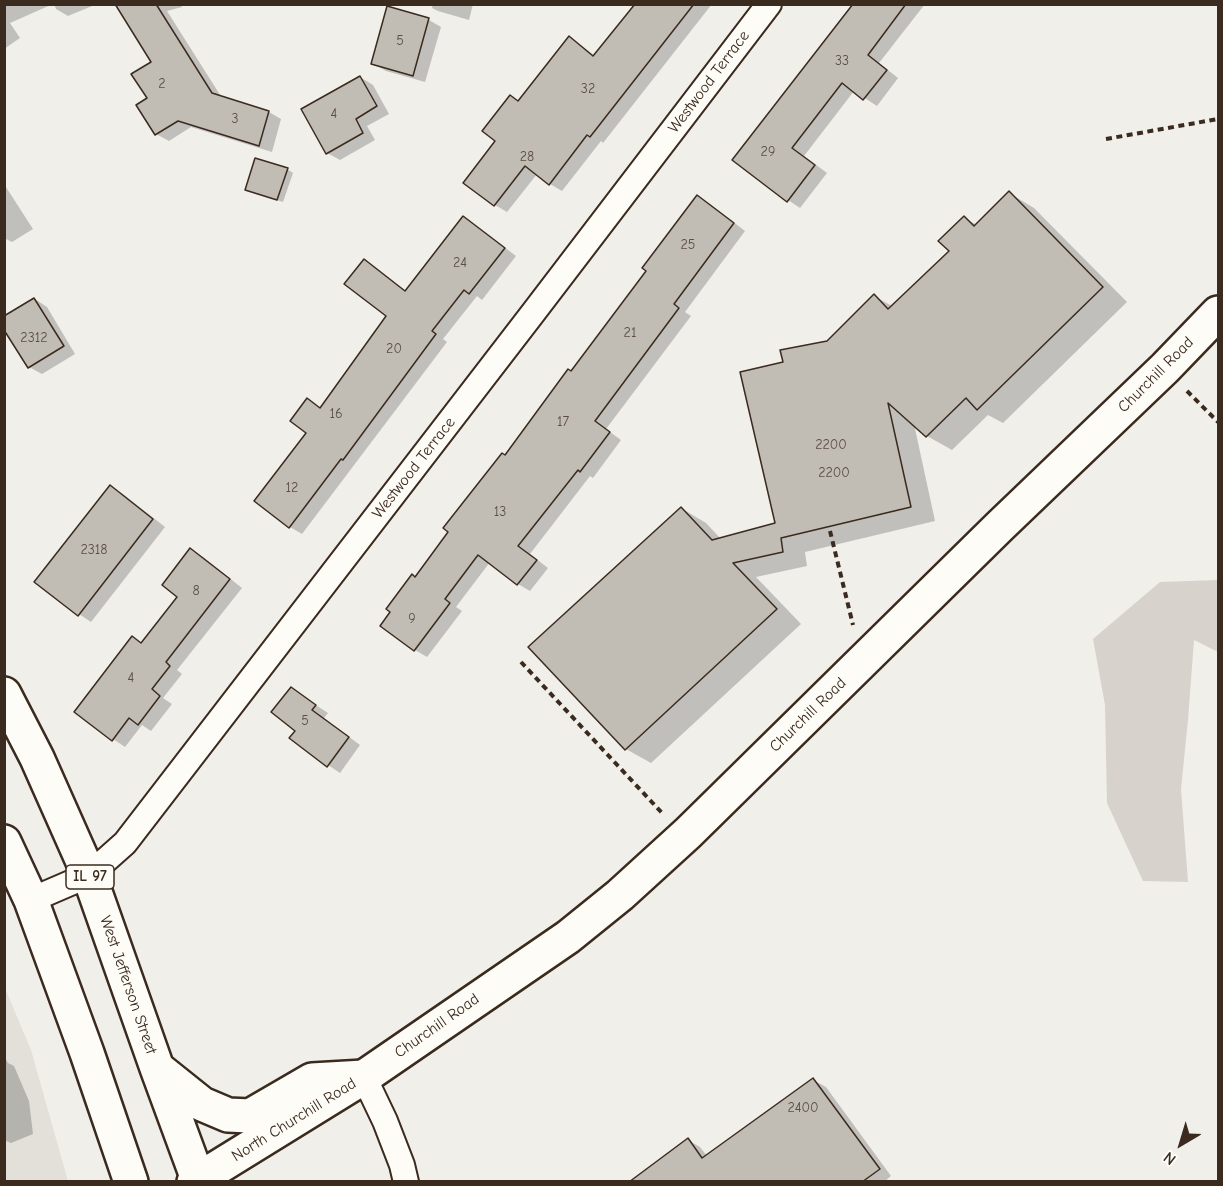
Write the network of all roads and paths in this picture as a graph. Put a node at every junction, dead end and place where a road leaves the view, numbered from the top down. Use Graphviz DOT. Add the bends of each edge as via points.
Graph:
graph roads {
  1 [pos="769,4"];
  2 [pos="1218,118"];
  3 [pos="1106,139"];
  4 [pos="1218,313"];
  5 [pos="1188,391"];
  6 [pos="1218,422"];
  7 [pos="830,531"];
  8 [pos="854,629"];
  9 [pos="521,662"];
  10 [pos="4,694"];
  11 [pos="665,816"];
  12 [pos="4,842"];
  13 [pos="89,874"];
  14 [pos="31,900"];
  15 [pos="157,1068"];
  16 [pos="364,1077"];
  17 [pos="197,1181"];
  18 [pos="130,1182"];
  19 [pos="406,1182"];
  1 -- 13 [label="street, Westwood Terrace" via="125,843"];
  2 -- 3 [label="path"];
  4 -- 16 [label="street, Churchill Road" via="620,895 568,937"];
  5 -- 6 [label="path"];
  7 -- 8 [label="path"];
  9 -- 11 [label="path"];
  10 -- 13 [label="street, West Jefferson Street / IL 97"];
  12 -- 14 [label="street"];
  13 -- 14 [label="street, Westwood Terrace"];
  13 -- 15 [label="street, West Jefferson Street / IL 97"];
  14 -- 18 [label="street"];
  15 -- 16 [label="street" via="202,1104 228,1115 250,1116 312,1080"];
  15 -- 17 [label="street, West Jefferson Street / IL 97"];
  16 -- 17 [label="street, North Churchill Road"];
  16 -- 19 [label="street"];
}
